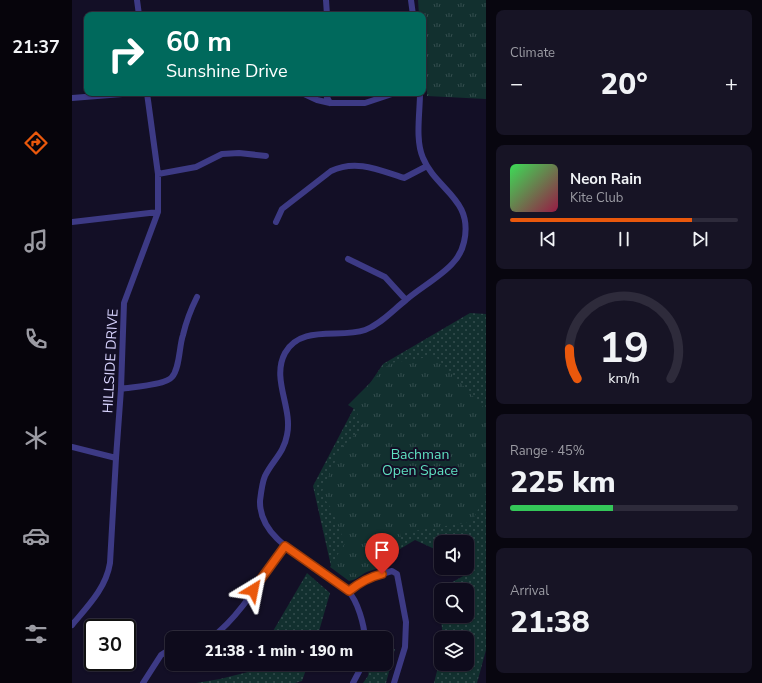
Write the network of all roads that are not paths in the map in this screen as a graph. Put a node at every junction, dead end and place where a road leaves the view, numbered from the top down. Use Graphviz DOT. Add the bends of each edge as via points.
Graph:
graph roads {
  1 [pos="137,0"];
  2 [pos="326,0"];
  3 [pos="411,0"];
  4 [pos="139,12"];
  5 [pos="327,12"];
  6 [pos="413,12"];
  7 [pos="97,96"];
  8 [pos="147,96"];
  9 [pos="308,96"];
  10 [pos="326,96"];
  11 [pos="386,96"];
  12 [pos="420,96"];
  13 [pos="72,98"];
  14 [pos="330,103"];
  15 [pos="266,156"];
  16 [pos="427,166"];
  17 [pos="158,174"];
  18 [pos="158,212"];
  19 [pos="72,222"];
  20 [pos="276,222"];
  21 [pos="348,259"];
  22 [pos="197,297"];
  23 [pos="406,300"];
  24 [pos="121,389"];
  25 [pos="72,447"];
  26 [pos="116,458"];
  27 [pos="285,546"];
  28 [pos="349,591"];
  29 [pos="72,625"];
  30 [pos="220,631"];
  31 [pos="365,631"];
  32 [pos="165,652"];
  33 [pos="359,671"];
  34 [pos="143,683"];
  35 [pos="353,683"];
  36 [pos="394,683"];
  1 -- 4 [label="street"];
  2 -- 5 [label="street"];
  3 -- 6 [label="street"];
  7 -- 13 [label="street"];
  8 -- 17 [label="street, HILLSIDE DRIVE"];
  9 -- 14 [label="street"];
  10 -- 14 [label="street"];
  11 -- 14 [label="street" via="365,103"];
  12 -- 16 [label="street" via="419,140"];
  15 -- 17 [label="street" via="222,154 196,167"];
  16 -- 20 [label="street" via="404,178 372,167 339,167 282,209"];
  16 -- 23 [label="street" via="459,204 463,215 464,241 460,255 451,266"];
  17 -- 18 [label="street, HILLSIDE DRIVE"];
  18 -- 19 [label="street"];
  18 -- 24 [label="street, HILLSIDE DRIVE" via="124,303"];
  21 -- 23 [label="street" via="385,277"];
  22 -- 24 [label="street" via="182,336 172,377 163,382"];
  23 -- 27 [label="street" via="373,327 347,333 315,334 296,341 286,352 280,377 289,418 288,432 285,446 265,476 260,503 264,519 272,534"];
  24 -- 26 [label="street, HILLSIDE DRIVE"];
  25 -- 26 [label="street"];
  26 -- 29 [label="street, HILLSIDE DRIVE" via="109,573 95,598"];
  27 -- 28 [label="street"];
  27 -- 30 [label="street" via="236,615"];
  28 -- 31 [label="street" via="362,618"];
  28 -- 36 [label="street" via="372,576 392,571 397,574 406,622 405,647"];
  32 -- 34 [label="street" via="161,654"];
  33 -- 35 [label="street"];
}
